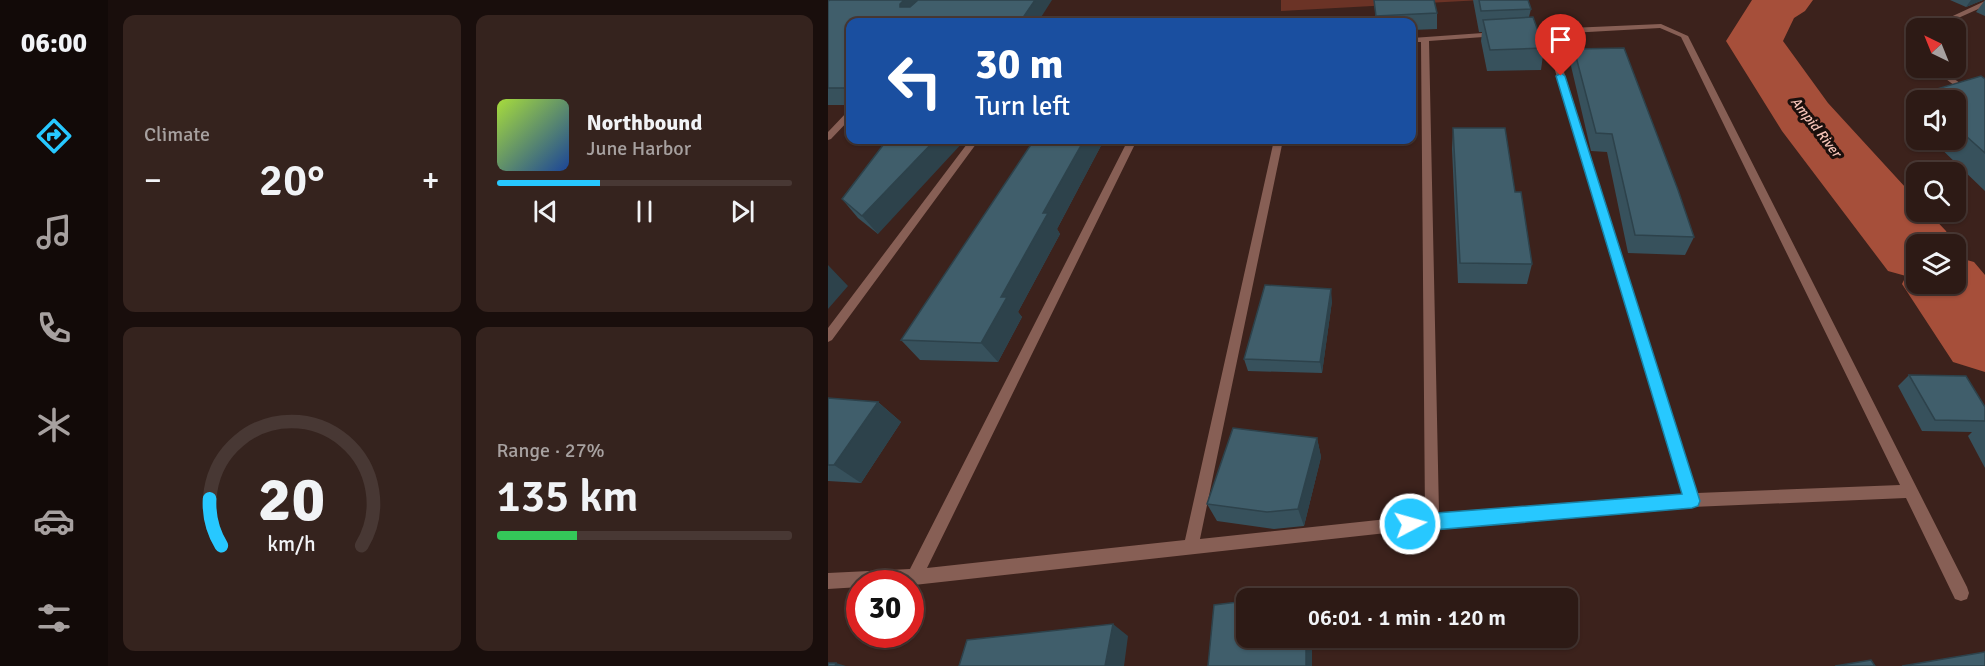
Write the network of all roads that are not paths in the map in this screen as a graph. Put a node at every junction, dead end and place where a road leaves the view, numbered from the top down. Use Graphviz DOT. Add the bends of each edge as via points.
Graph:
graph roads {
  1 [pos="1985,3"];
  2 [pos="1953,18"];
  3 [pos="1547,31"];
  4 [pos="1514,33"];
  5 [pos="1503,34"];
  6 [pos="1416,40"];
  7 [pos="1425,40"];
  8 [pos="1949,78"];
  9 [pos="1985,105"];
  10 [pos="846,118"];
  11 [pos="828,137"];
  12 [pos="971,144"];
  13 [pos="1130,144"];
  14 [pos="1277,144"];
  15 [pos="828,337"];
  16 [pos="1910,491"];
  17 [pos="1692,501"];
  18 [pos="1432,521"];
  19 [pos="1191,547"];
  20 [pos="917,570"];
  21 [pos="924,576"];
  22 [pos="846,580"];
  23 [pos="828,581"];
  24 [pos="1961,593"];
  1 -- 2 [label="street"];
  3 -- 4 [label="street"];
  3 -- 16 [label="street" via="1661,26 1684,36"];
  3 -- 17 [label="street"];
  5 -- 7 [label="street"];
  6 -- 7 [label="street"];
  7 -- 18 [label="street"];
  8 -- 9 [label="street"];
  10 -- 11 [label="street"];
  12 -- 15 [label="street"];
  13 -- 20 [label="street"];
  14 -- 19 [label="street"];
  16 -- 17 [label="street"];
  16 -- 24 [label="street"];
  17 -- 18 [label="street"];
  18 -- 19 [label="street"];
  19 -- 21 [label="street"];
  22 -- 23 [label="street"];
}
